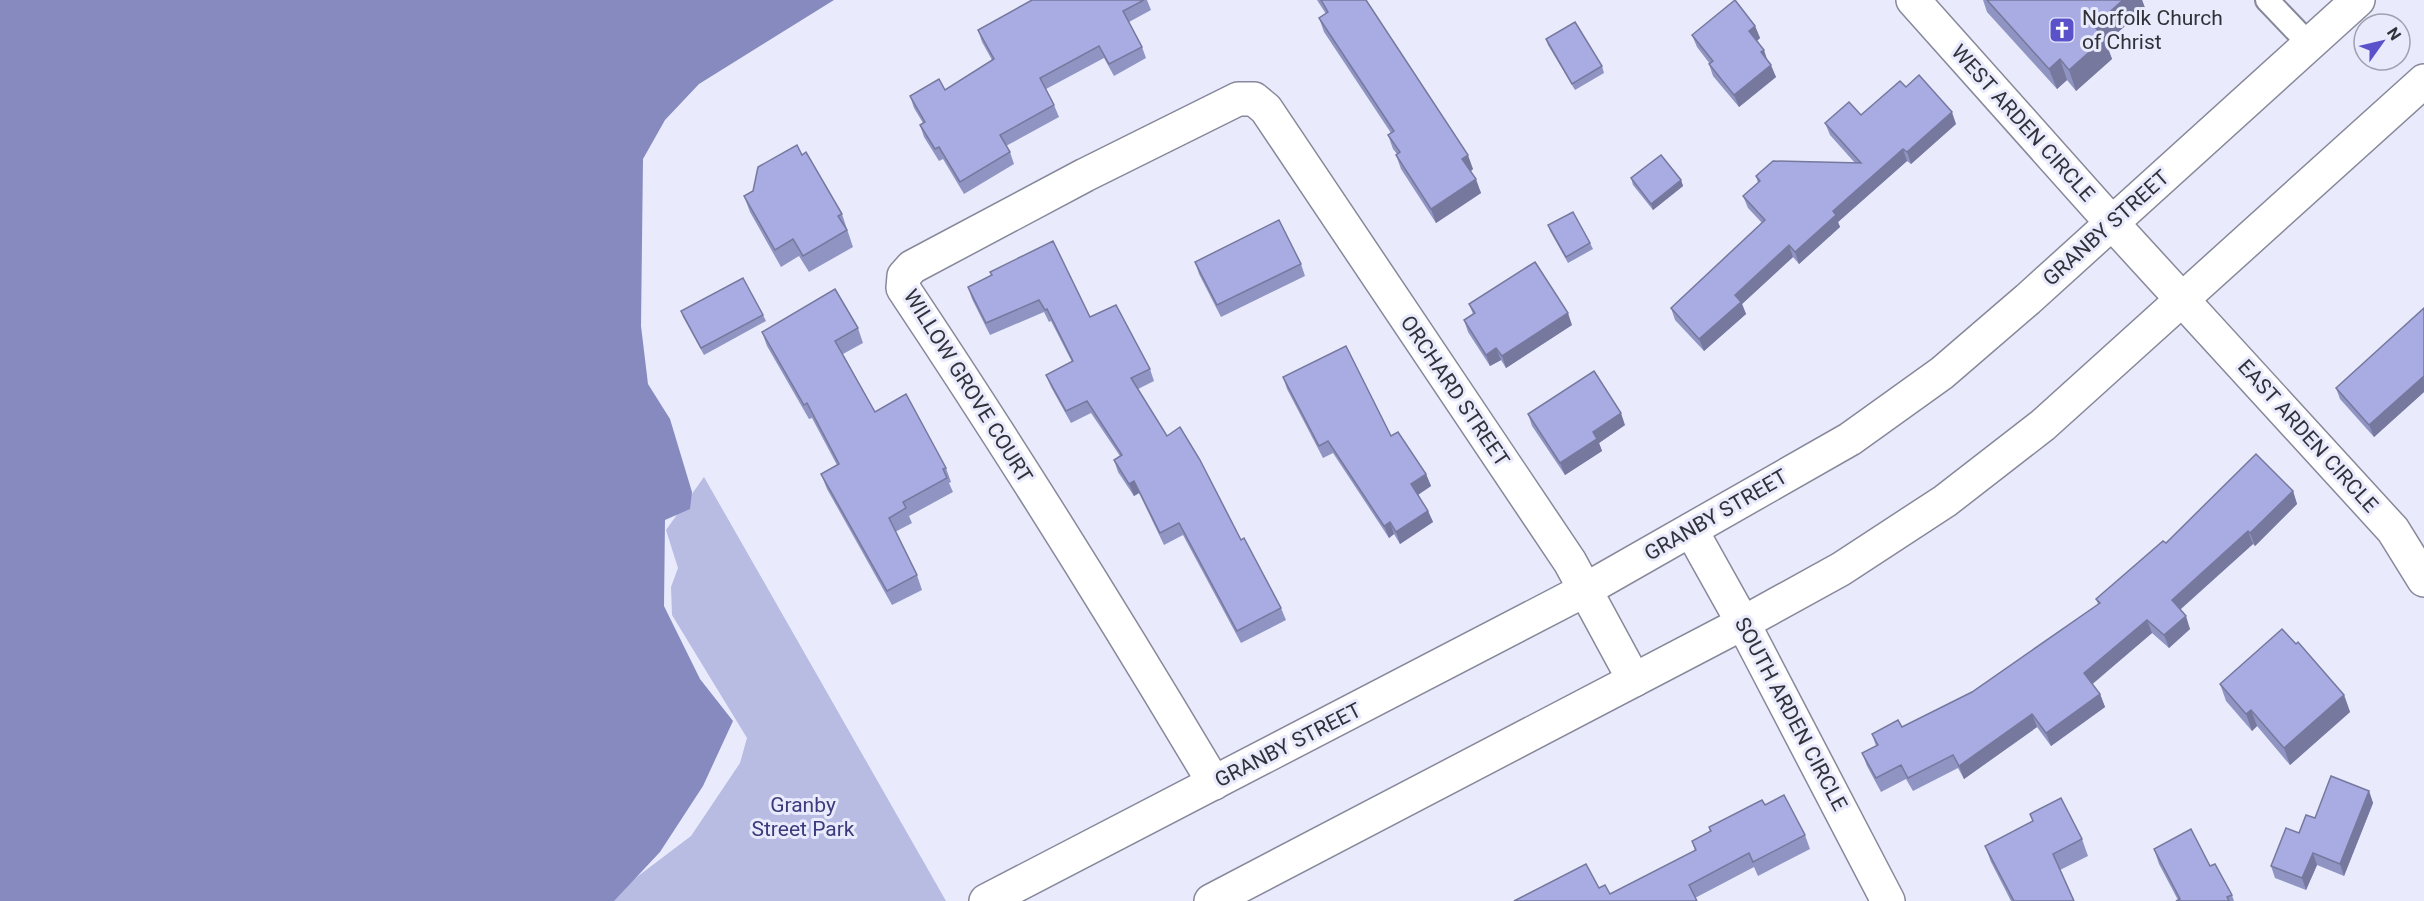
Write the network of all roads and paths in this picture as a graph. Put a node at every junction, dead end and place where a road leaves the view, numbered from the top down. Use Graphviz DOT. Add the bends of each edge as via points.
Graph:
graph roads {
  1 [pos="1913,0"];
  2 [pos="2267,0"];
  3 [pos="2358,0"];
  4 [pos="2309,44"];
  5 [pos="2424,81"];
  6 [pos="1266,109"];
  7 [pos="2112,223"];
  8 [pos="2182,299"];
  9 [pos="1691,530"];
  10 [pos="2424,580"];
  11 [pos="1585,590"];
  12 [pos="1743,623"];
  13 [pos="1634,680"];
  14 [pos="1214,783"];
  15 [pos="1215,900"];
  16 [pos="986,901"];
  17 [pos="1888,901"];
  1 -- 7 [label="main road, WEST ARDEN CIRCLE"];
  2 -- 4 [label="lane"];
  3 -- 4 [label="main road, GRANBY STREET"];
  4 -- 7 [label="main road, GRANBY STREET"];
  5 -- 8 [label="main road"];
  6 -- 11 [label="main road, ORCHARD STREET"];
  6 -- 14 [label="main road, WILLOW GROVE COURT" via="1254,99 1238,99 1217,109 912,267 904,276 903,288 1118,622"];
  7 -- 8 [label="main road, WEST ARDEN CIRCLE"];
  7 -- 9 [label="main road, GRANBY STREET" via="1942,373 1850,439"];
  8 -- 10 [label="main road, EAST ARDEN CIRCLE" via="2393,530"];
  8 -- 12 [label="main road" via="2043,425 1945,501 1841,568"];
  9 -- 11 [label="main road, GRANBY STREET"];
  9 -- 12 [label="main road, SOUTH ARDEN CIRCLE"];
  11 -- 13 [label="main road, ORCHARD STREET"];
  11 -- 14 [label="main road, GRANBY STREET"];
  12 -- 13 [label="main road"];
  12 -- 17 [label="main road, SOUTH ARDEN CIRCLE"];
  13 -- 15 [label="main road"];
  14 -- 16 [label="main road, GRANBY STREET"];
}
